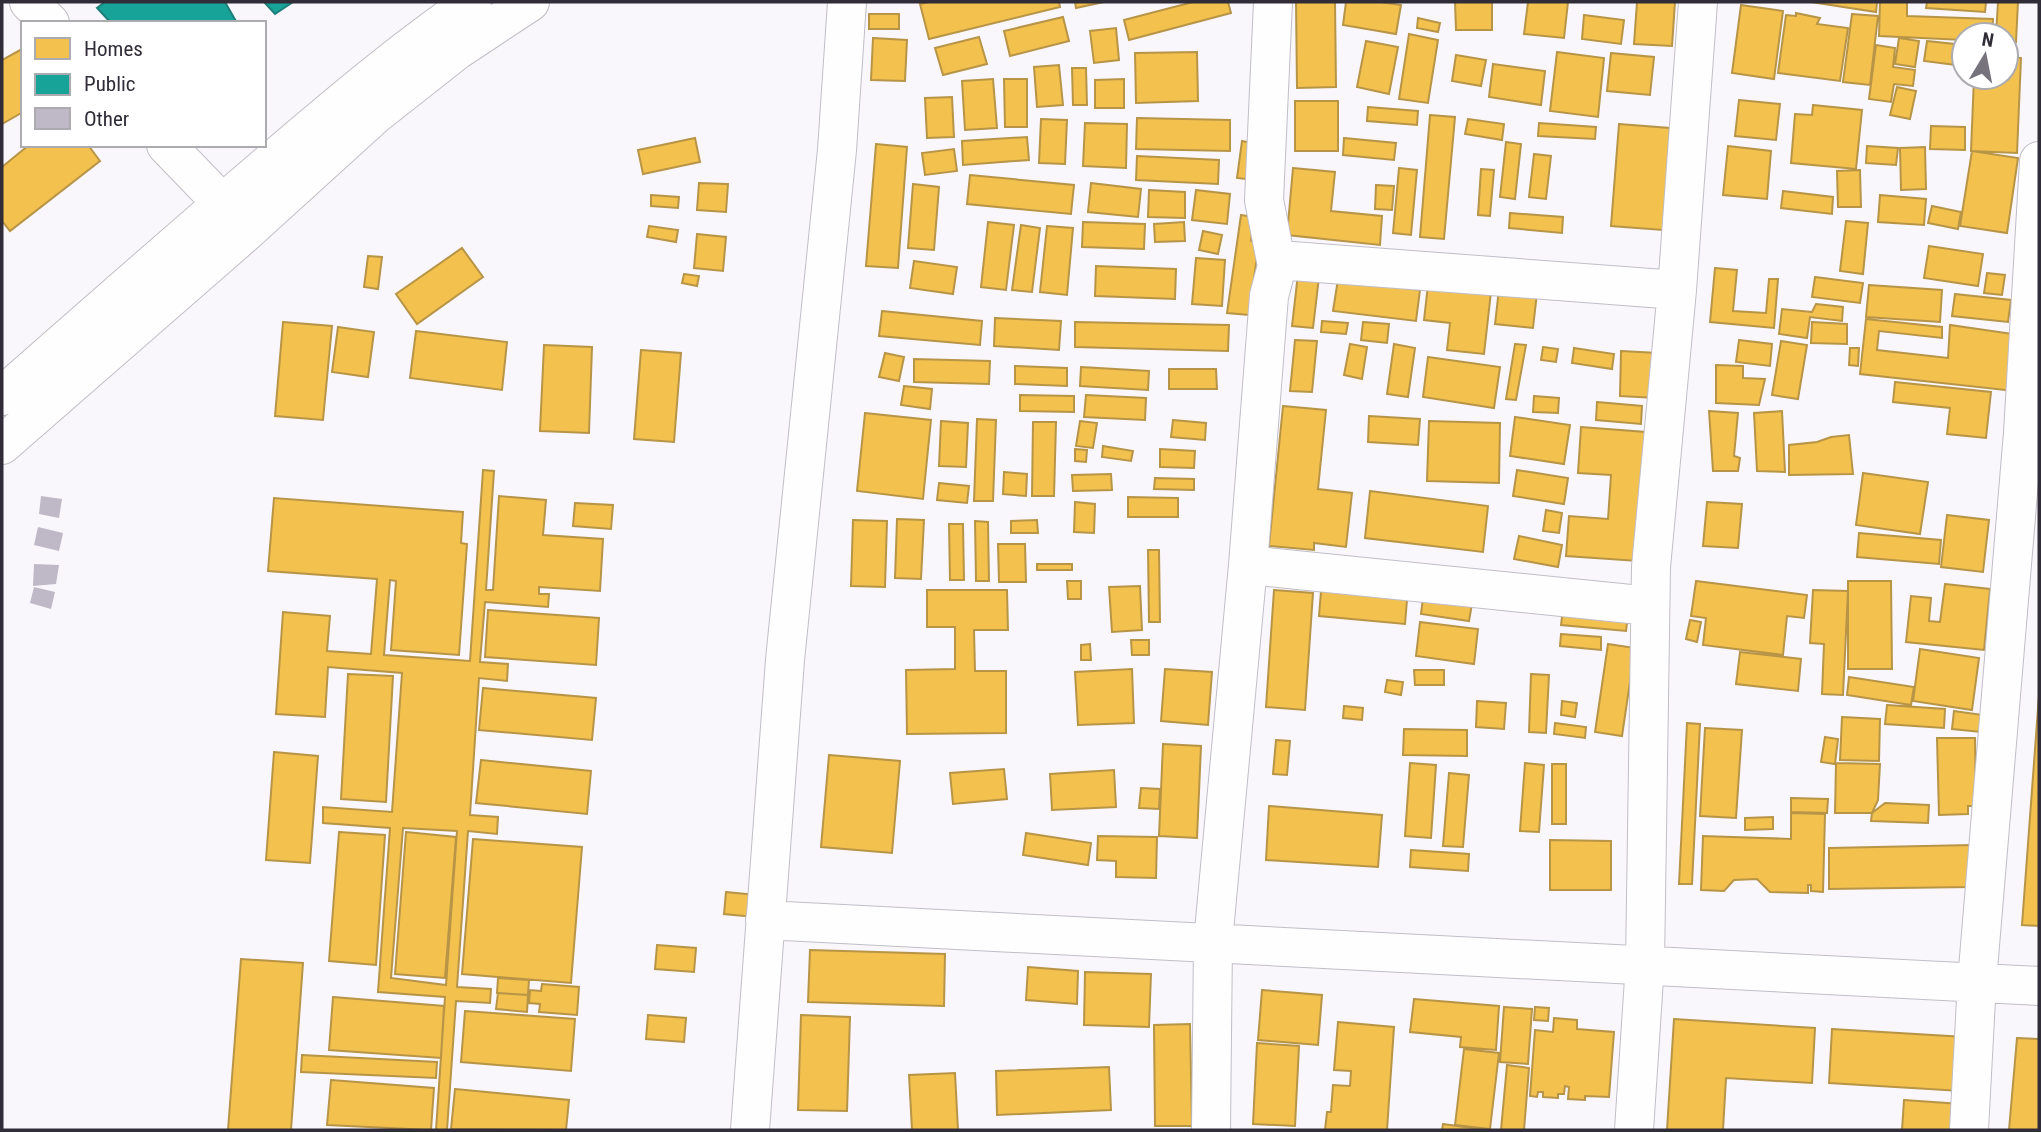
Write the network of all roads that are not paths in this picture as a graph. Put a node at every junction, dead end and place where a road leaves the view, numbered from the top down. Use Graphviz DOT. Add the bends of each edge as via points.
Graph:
graph roads {
  1 [pos="29,2"];
  2 [pos="471,2"];
  3 [pos="530,2"];
  4 [pos="847,2"];
  5 [pos="1273,2"];
  6 [pos="1698,2"];
  7 [pos="48,21"];
  8 [pos="168,147"];
  9 [pos="2039,160"];
  10 [pos="222,203"];
  11 [pos="1277,266"];
  12 [pos="1677,290"];
  13 [pos="2,396"];
  14 [pos="2,445"];
  15 [pos="1248,565"];
  16 [pos="1650,606"];
  17 [pos="765,919"];
  18 [pos="1213,942"];
  19 [pos="1645,964"];
  20 [pos="1977,981"];
  21 [pos="2039,986"];
  22 [pos="750,1130"];
  23 [pos="1211,1130"];
  24 [pos="1634,1130"];
  25 [pos="1969,1130"];
  1 -- 7 [label="street"];
  2 -- 10 [label="street" via="373,76"];
  3 -- 14 [label="street" via="456,51 376,114"];
  4 -- 17 [label="street"];
  5 -- 11 [label="street" via="1264,200"];
  6 -- 12 [label="street"];
  8 -- 10 [label="street"];
  9 -- 20 [label="street" via="2023,433"];
  10 -- 13 [label="street"];
  11 -- 12 [label="street" via="1292,261"];
  11 -- 15 [label="street" via="1269,296"];
  12 -- 16 [label="street"];
  15 -- 16 [label="street"];
  15 -- 18 [label="street"];
  16 -- 19 [label="street"];
  17 -- 18 [label="street"];
  17 -- 22 [label="street"];
  18 -- 19 [label="street"];
  18 -- 23 [label="street"];
  19 -- 20 [label="street"];
  19 -- 24 [label="street"];
  20 -- 21 [label="street"];
  20 -- 25 [label="street"];
}
